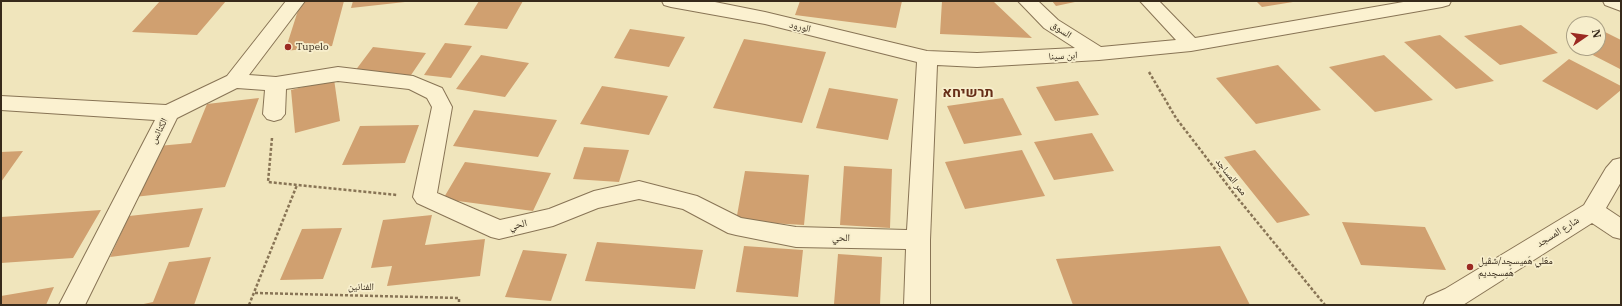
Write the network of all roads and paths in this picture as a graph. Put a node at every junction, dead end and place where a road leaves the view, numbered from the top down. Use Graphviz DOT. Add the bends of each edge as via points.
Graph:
graph roads {
  1 [pos="296,1"];
  2 [pos="671,1"];
  3 [pos="1027,1"];
  4 [pos="1149,1"];
  5 [pos="1442,1"];
  6 [pos="1612,1"];
  7 [pos="1621,5"];
  8 [pos="1191,45"];
  9 [pos="1136,51"];
  10 [pos="1099,54"];
  11 [pos="927,58"];
  12 [pos="234,81"];
  13 [pos="276,84"];
  14 [pos="1,103"];
  15 [pos="168,113"];
  16 [pos="274,114"];
  17 [pos="1621,166"];
  18 [pos="297,185"];
  19 [pos="425,197"];
  20 [pos="1592,211"];
  21 [pos="1621,230"];
  22 [pos="918,240"];
  23 [pos="255,293"];
  24 [pos="72,305"];
  25 [pos="249,305"];
  26 [pos="458,305"];
  27 [pos="917,305"];
  28 [pos="1325,305"];
  29 [pos="1436,305"];
  1 -- 12 [label="street, الكنائس"];
  2 -- 11 [label="street, الورود" via="765,18"];
  3 -- 10 [label="street, السوق" via="1051,24"];
  4 -- 8 [label="street"];
  5 -- 8 [label="street, ابن سينا"];
  6 -- 7 [label="street"];
  8 -- 9 [label="street, ابن سينا"];
  9 -- 10 [label="street, ابن سينا"];
  9 -- 28 [label="path, ممر المساجد" via="1176,118 1234,195"];
  10 -- 11 [label="street, ابن سينا" via="977,60"];
  11 -- 22 [label="street"];
  12 -- 13 [label="street"];
  12 -- 15 [label="street, الكنائس"];
  13 -- 16 [label="street"];
  13 -- 19 [label="street" via="338,74 413,83 435,93 442,107"];
  14 -- 15 [label="street"];
  15 -- 24 [label="street, الكنائس"];
  16 -- 18 [label="path" via="268,182"];
  17 -- 20 [label="street, شارع المسجد"];
  18 -- 19 [label="path"];
  18 -- 23 [label="path"];
  19 -- 22 [label="street, الحي" via="499,230 553,217 594,200 639,190 689,202 736,226 796,237"];
  20 -- 21 [label="street"];
  20 -- 29 [label="street, شارع المسجد" via="1454,297"];
  22 -- 27 [label="street"];
  23 -- 25 [label="path"];
  23 -- 26 [label="path, الفنانين" via="459,298"];
}
